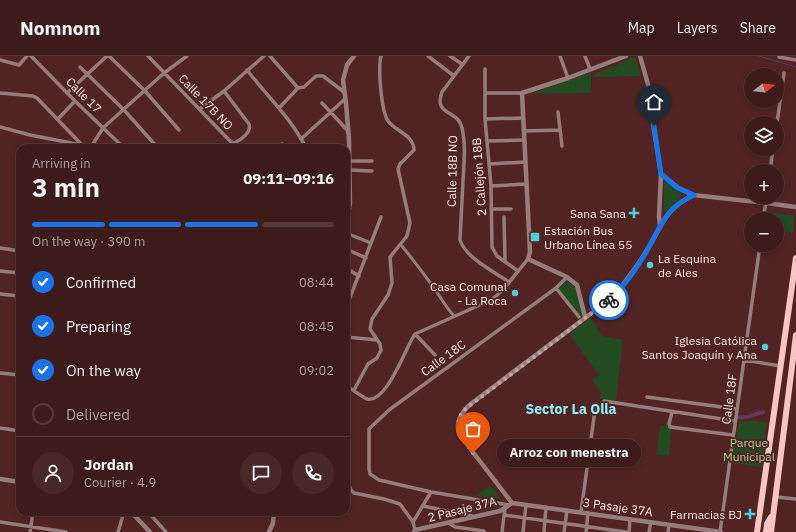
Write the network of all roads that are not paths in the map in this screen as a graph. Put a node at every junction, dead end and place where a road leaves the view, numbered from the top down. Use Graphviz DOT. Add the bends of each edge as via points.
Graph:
graph roads {
  1 [pos="27,56"];
  2 [pos="31,56"];
  3 [pos="108,56"];
  4 [pos="148,56"];
  5 [pos="187,56"];
  6 [pos="264,56"];
  7 [pos="270,56"];
  8 [pos="354,56"];
  9 [pos="381,56"];
  10 [pos="428,56"];
  11 [pos="450,56"];
  12 [pos="469,56"];
  13 [pos="560,56"];
  14 [pos="585,56"];
  15 [pos="626,56"];
  16 [pos="640,56"];
  17 [pos="778,57"];
  18 [pos="0,60"];
  19 [pos="796,60"];
  20 [pos="462,64"];
  21 [pos="80,67"];
  22 [pos="590,69"];
  23 [pos="248,70"];
  24 [pos="485,70"];
  25 [pos="164,73"];
  26 [pos="88,74"];
  27 [pos="454,76"];
  28 [pos="568,78"];
  29 [pos="298,88"];
  30 [pos="145,90"];
  31 [pos="224,91"];
  32 [pos="344,92"];
  33 [pos="0,93"];
  34 [pos="67,93"];
  35 [pos="486,93"];
  36 [pos="522,93"];
  37 [pos="345,99"];
  38 [pos="75,101"];
  39 [pos="322,103"];
  40 [pos="279,108"];
  41 [pos="200,109"];
  42 [pos="124,110"];
  43 [pos="558,112"];
  44 [pos="330,113"];
  45 [pos="485,118"];
  46 [pos="523,118"];
  47 [pos="58,119"];
  48 [pos="0,128"];
  49 [pos="103,128"];
  50 [pos="179,130"];
  51 [pos="560,130"];
  52 [pos="348,131"];
  53 [pos="524,131"];
  54 [pos="301,139"];
  55 [pos="524,140"];
  56 [pos="487,141"];
  57 [pos="77,144"];
  58 [pos="81,144"];
  59 [pos="93,144"];
  60 [pos="120,144"];
  61 [pos="154,144"];
  62 [pos="304,144"];
  63 [pos="348,144"];
  64 [pos="562,146"];
  65 [pos="350,161"];
  66 [pos="372,161"];
  67 [pos="525,162"];
  68 [pos="489,164"];
  69 [pos="350,170"];
  70 [pos="372,171"];
  71 [pos="661,174"];
  72 [pos="526,184"];
  73 [pos="491,186"];
  74 [pos="694,195"];
  75 [pos="744,201"];
  76 [pos="774,204"];
  77 [pos="796,207"];
  78 [pos="492,209"];
  79 [pos="511,209"];
  80 [pos="381,217"];
  81 [pos="504,217"];
  82 [pos="660,224"];
  83 [pos="350,235"];
  84 [pos="371,243"];
  85 [pos="402,246"];
  86 [pos="0,248"];
  87 [pos="16,250"];
  88 [pos="350,251"];
  89 [pos="759,252"];
  90 [pos="366,258"];
  91 [pos="796,258"];
  92 [pos="528,259"];
  93 [pos="505,260"];
  94 [pos="350,270"];
  95 [pos="0,271"];
  96 [pos="518,271"];
  97 [pos="16,273"];
  98 [pos="359,276"];
  99 [pos="567,278"];
  100 [pos="509,282"];
  101 [pos="556,288"];
  102 [pos="0,294"];
  103 [pos="16,296"];
  104 [pos="351,296"];
  105 [pos="454,316"];
  106 [pos="579,317"];
  107 [pos="585,318"];
  108 [pos="415,334"];
  109 [pos="796,335"];
  110 [pos="350,337"];
  111 [pos="377,340"];
  112 [pos="435,355"];
  113 [pos="744,360"];
  114 [pos="781,366"];
  115 [pos="0,373"];
  116 [pos="16,375"];
  117 [pos="350,388"];
  118 [pos="354,390"];
  119 [pos="647,397"];
  120 [pos="604,401"];
  121 [pos="737,409"];
  122 [pos="594,410"];
  123 [pos="672,412"];
  124 [pos="736,421"];
  125 [pos="0,428"];
  126 [pos="16,430"];
  127 [pos="734,435"];
  128 [pos="0,479"];
  129 [pos="16,481"];
  130 [pos="350,488"];
  131 [pos="431,492"];
  132 [pos="776,497"];
  133 [pos="796,499"];
  134 [pos="510,504"];
  135 [pos="526,505"];
  136 [pos="423,506"];
  137 [pos="505,508"];
  138 [pos="546,508"];
  139 [pos="567,510"];
  140 [pos="581,512"];
  141 [pos="774,512"];
  142 [pos="588,513"];
  143 [pos="504,515"];
  144 [pos="32,516"];
  145 [pos="123,516"];
  146 [pos="135,516"];
  147 [pos="152,516"];
  148 [pos="274,516"];
  149 [pos="475,517"];
  150 [pos="525,518"];
  151 [pos="630,519"];
  152 [pos="545,521"];
  153 [pos="0,522"];
  154 [pos="413,522"];
  155 [pos="650,522"];
  156 [pos="449,523"];
  157 [pos="565,524"];
  158 [pos="669,525"];
  159 [pos="31,526"];
  160 [pos="587,526"];
  161 [pos="415,531"];
  162 [pos="484,531"];
  163 [pos="609,531"];
  164 [pos="708,531"];
  165 [pos="30,532"];
  166 [pos="66,532"];
  167 [pos="118,532"];
  168 [pos="150,532"];
  169 [pos="166,532"];
  170 [pos="269,532"];
  171 [pos="502,532"];
  172 [pos="523,532"];
  173 [pos="544,532"];
  174 [pos="564,532"];
  175 [pos="586,532"];
  176 [pos="627,532"];
  177 [pos="649,532"];
  178 [pos="668,532"];
  179 [pos="720,532"];
  180 [pos="757,532"];
  181 [pos="766,532"];
  182 [pos="772,532"];
  1 -- 18 [label="street" via="19,65"];
  2 -- 34 [label="street, Calle 17"];
  3 -- 26 [label="street"];
  3 -- 30 [label="street"];
  4 -- 25 [label="street, Calle 17B NO"];
  5 -- 25 [label="street"];
  6 -- 23 [label="street"];
  7 -- 29 [label="street"];
  8 -- 32 [label="street" via="347,65 343,80"];
  9 -- 111 [label="street" via="379,69 382,97 388,120 409,139 414,150 398,168 410,223 407,236 390,257 392,284 389,293 372,319 370,329"];
  10 -- 27 [label="street"];
  11 -- 20 [label="street"];
  12 -- 20 [label="street, Calle 18B NO"];
  13 -- 28 [label="street"];
  14 -- 22 [label="street"];
  15 -- 22 [label="street"];
  16 -- 71 [label="street" via="649,88"];
  17 -- 19 [label="street"];
  20 -- 27 [label="street, Calle 18B NO"];
  21 -- 26 [label="street"];
  22 -- 28 [label="street"];
  23 -- 31 [label="street"];
  23 -- 40 [label="street"];
  24 -- 35 [label="street, 2 Callejón 18B"];
  25 -- 30 [label="street"];
  25 -- 41 [label="street, Calle 17B NO"];
  26 -- 34 [label="street"];
  26 -- 42 [label="street"];
  27 -- 100 [label="street, Calle 18B NO" via="442,92 439,104 457,118 462,128 464,155 460,240 462,247 469,254"];
  28 -- 36 [label="street"];
  29 -- 32 [label="street" via="304,87 316,76 322,76"];
  29 -- 40 [label="street"];
  30 -- 42 [label="street"];
  30 -- 50 [label="street"];
  31 -- 41 [label="street"];
  31 -- 41 [label="street, Calle 17B NO" via="249,124 249,132 234,143 231,142"];
  32 -- 37 [label="street"];
  33 -- 47 [label="street" via="33,96"];
  34 -- 38 [label="street, Calle 17"];
  35 -- 36 [label="street"];
  35 -- 45 [label="street, 2 Callejón 18B"];
  36 -- 46 [label="street"];
  37 -- 44 [label="street"];
  37 -- 52 [label="street"];
  38 -- 47 [label="street"];
  38 -- 49 [label="street, Calle 17"];
  39 -- 44 [label="street"];
  40 -- 54 [label="street"];
  42 -- 49 [label="street"];
  42 -- 61 [label="street"];
  43 -- 51 [label="street"];
  44 -- 52 [label="street"];
  44 -- 54 [label="street"];
  45 -- 46 [label="street"];
  45 -- 56 [label="street, 2 Callejón 18B"];
  46 -- 53 [label="street"];
  47 -- 58 [label="street"];
  48 -- 57 [label="street"];
  49 -- 59 [label="street"];
  49 -- 60 [label="street, Calle 17"];
  51 -- 53 [label="street"];
  51 -- 64 [label="street"];
  52 -- 63 [label="street"];
  53 -- 55 [label="street"];
  54 -- 62 [label="street"];
  55 -- 56 [label="street"];
  55 -- 67 [label="street"];
  56 -- 68 [label="street, 2 Callejón 18B"];
  65 -- 66 [label="street"];
  67 -- 68 [label="street"];
  67 -- 72 [label="street"];
  68 -- 73 [label="street, 2 Callejón 18B"];
  69 -- 70 [label="street"];
  71 -- 74 [label="street" via="678,188"];
  71 -- 82 [label="street"];
  72 -- 73 [label="street"];
  72 -- 92 [label="street" via="530,252"];
  73 -- 78 [label="street, 2 Callejón 18B"];
  74 -- 75 [label="street"];
  74 -- 82 [label="street" via="678,204"];
  76 -- 77 [label="street"];
  78 -- 79 [label="street"];
  78 -- 93 [label="street, 2 Callejón 18B" via="492,247 497,256"];
  80 -- 84 [label="street"];
  81 -- 93 [label="street"];
  82 -- 107 [label="street" via="646,252 620,289"];
  83 -- 84 [label="street"];
  84 -- 90 [label="street"];
  85 -- 105 [label="street"];
  86 -- 87 [label="street"];
  88 -- 90 [label="street"];
  89 -- 113 [label="street, Calle 18F"];
  90 -- 98 [label="street"];
  91 -- 114 [label="main road"];
  92 -- 96 [label="street"];
  92 -- 99 [label="street"];
  93 -- 96 [label="street, 2 Callejón 18B"];
  94 -- 98 [label="street"];
  95 -- 97 [label="street"];
  96 -- 100 [label="street"];
  98 -- 104 [label="street"];
  99 -- 101 [label="street, Calle 18C"];
  99 -- 107 [label="street" via="577,285"];
  100 -- 105 [label="street" via="491,300"];
  101 -- 106 [label="street"];
  101 -- 131 [label="street, Calle 18C" via="389,410 369,429 370,474 379,480"];
  102 -- 103 [label="street"];
  105 -- 108 [label="street"];
  107 -- 134 [label="street" via="460,414 459,434"];
  108 -- 112 [label="street"];
  108 -- 118 [label="street" via="395,375 381,394 373,399 366,399"];
  109 -- 132 [label="main road"];
  110 -- 111 [label="street"];
  111 -- 118 [label="street" via="381,350 377,358 368,364"];
  113 -- 114 [label="street"];
  113 -- 121 [label="street, Calle 18F"];
  114 -- 180 [label="main road"];
  115 -- 116 [label="street"];
  117 -- 118 [label="street"];
  119 -- 121 [label="street"];
  120 -- 123 [label="street"];
  121 -- 124 [label="street, Calle 18F"];
  122 -- 140 [label="street"];
  123 -- 124 [label="street"];
  123 -- 127 [label="street" via="670,426"];
  124 -- 127 [label="street, Calle 18F"];
  125 -- 126 [label="street"];
  127 -- 179 [label="street, Calle 18F"];
  128 -- 129 [label="street"];
  130 -- 154 [label="street" via="354,492 400,504"];
  131 -- 134 [label="street"];
  131 -- 136 [label="street"];
  132 -- 133 [label="street"];
  132 -- 141 [label="main road"];
  134 -- 135 [label="street, 3 Pasaje 37A"];
  134 -- 137 [label="street, 2 Pasaje 37A"];
  135 -- 138 [label="street, 3 Pasaje 37A"];
  135 -- 150 [label="street"];
  136 -- 149 [label="street"];
  136 -- 154 [label="street"];
  137 -- 143 [label="street"];
  137 -- 149 [label="street, 2 Pasaje 37A"];
  138 -- 139 [label="street, 3 Pasaje 37A"];
  138 -- 152 [label="street"];
  139 -- 140 [label="street, 3 Pasaje 37A"];
  139 -- 157 [label="street"];
  140 -- 142 [label="street, 3 Pasaje 37A"];
  141 -- 181 [label="main road" via="767,524"];
  141 -- 182 [label="main road"];
  142 -- 151 [label="street, 3 Pasaje 37A"];
  142 -- 160 [label="street"];
  143 -- 150 [label="street"];
  143 -- 171 [label="street"];
  144 -- 159 [label="street"];
  145 -- 167 [label="street"];
  146 -- 168 [label="street"];
  147 -- 169 [label="street"];
  148 -- 170 [label="street"];
  149 -- 156 [label="street, 2 Pasaje 37A"];
  150 -- 152 [label="street"];
  150 -- 172 [label="street"];
  151 -- 155 [label="street, 3 Pasaje 37A"];
  151 -- 176 [label="street"];
  152 -- 157 [label="street"];
  152 -- 173 [label="street"];
  153 -- 159 [label="street"];
  154 -- 161 [label="street"];
  155 -- 158 [label="street, 3 Pasaje 37A"];
  155 -- 177 [label="street"];
  156 -- 161 [label="street, 2 Pasaje 37A"];
  156 -- 162 [label="street" via="455,527"];
  157 -- 160 [label="street"];
  157 -- 174 [label="street"];
  158 -- 164 [label="street, 3 Pasaje 37A"];
  158 -- 178 [label="street"];
  159 -- 165 [label="street"];
  159 -- 166 [label="street"];
  160 -- 163 [label="street"];
  160 -- 175 [label="street"];
  163 -- 176 [label="street"];
  164 -- 179 [label="street, 3 Pasaje 37A"];
}
